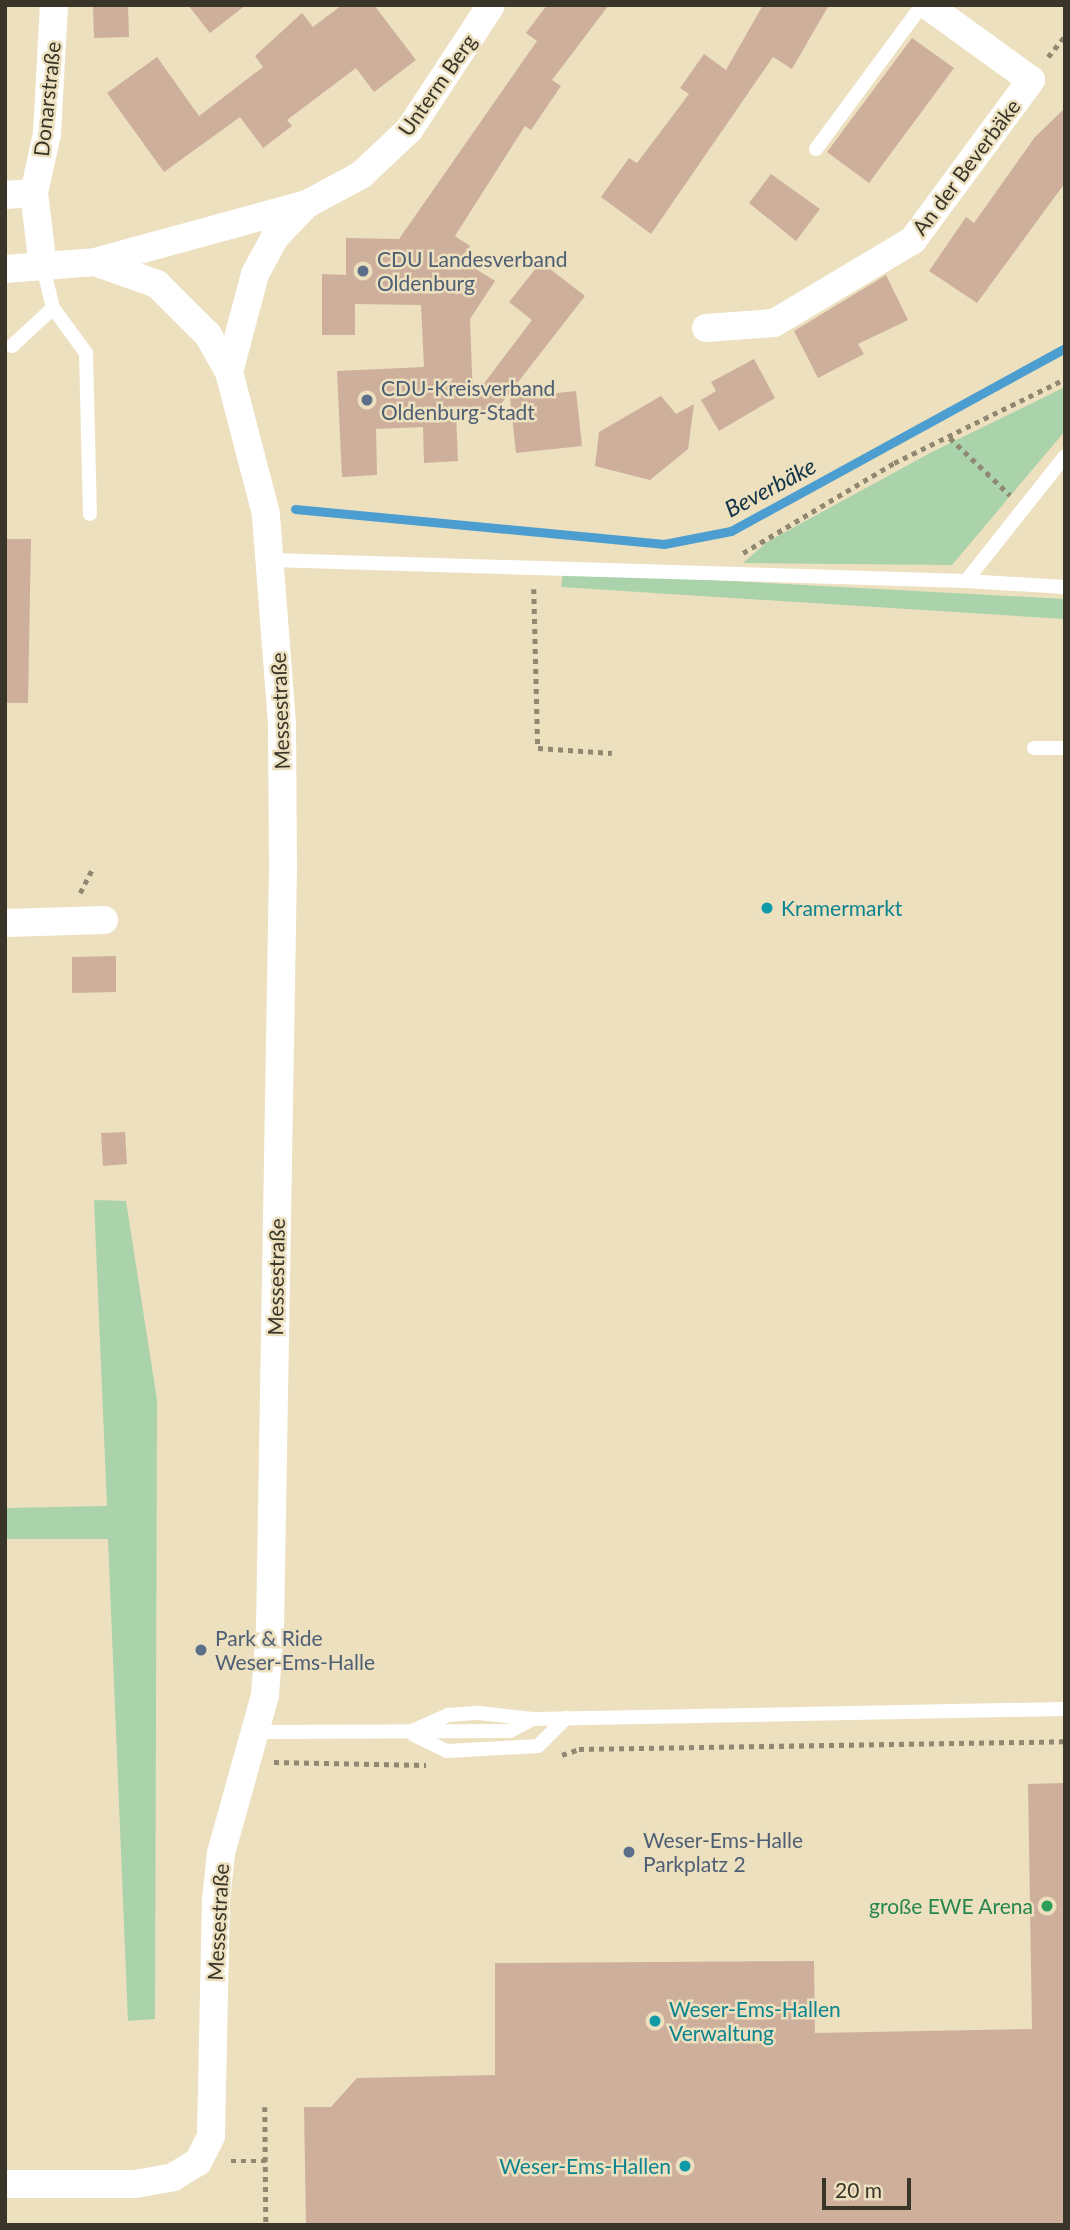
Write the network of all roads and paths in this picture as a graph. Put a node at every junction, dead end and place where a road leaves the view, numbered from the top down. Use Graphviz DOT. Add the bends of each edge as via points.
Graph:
graph roads {
  1 [pos="54,5"];
  2 [pos="491,5"];
  3 [pos="922,5"];
  4 [pos="928,5"];
  5 [pos="816,149"];
  6 [pos="34,193"];
  7 [pos="5,195"];
  8 [pos="307,204"];
  9 [pos="95,262"];
  10 [pos="44,267"];
  11 [pos="5,269"];
  12 [pos="53,308"];
  13 [pos="706,328"];
  14 [pos="12,346"];
  15 [pos="229,372"];
  16 [pos="1065,379"];
  17 [pos="950,438"];
  18 [pos="1065,456"];
  19 [pos="1022,505"];
  20 [pos="90,514"];
  21 [pos="272,560"];
  22 [pos="533,563"];
  23 [pos="733,572"];
  24 [pos="966,581"];
  25 [pos="1065,587"];
  26 [pos="1034,748"];
  27 [pos="1065,748"];
  28 [pos="612,754"];
  29 [pos="104,920"];
  30 [pos="5,923"];
  31 [pos="1065,1709"];
  32 [pos="566,1718"];
  33 [pos="533,1719"];
  34 [pos="257,1732"];
  35 [pos="410,1732"];
  36 [pos="1065,1741"];
  37 [pos="555,1759"];
  38 [pos="248,1760"];
  39 [pos="440,1765"];
  40 [pos="265,2107"];
  41 [pos="5,2184"];
  42 [pos="267,2225"];
  1 -- 6 [label="street, Donarstraße" via="47,134"];
  2 -- 8 [label="street, Unterm Berg" via="409,130 361,175"];
  3 -- 5 [label="lane"];
  4 -- 13 [label="street, An der Beverbäke" via="1031,80 913,240 774,323"];
  6 -- 7 [label="street"];
  6 -- 10 [label="street"];
  8 -- 9 [label="street, Unterm Berg"];
  8 -- 15 [label="street, Unterm Berg" via="275,237 255,274"];
  9 -- 10 [label="street, Unterm Berg"];
  9 -- 15 [label="street, Messestraße" via="126,269 183,305"];
  10 -- 11 [label="street, Unterm Berg"];
  10 -- 12 [label="lane"];
  12 -- 14 [label="lane"];
  12 -- 20 [label="lane" via="86,353"];
  15 -- 21 [label="street, Messestraße"];
  16 -- 17 [label="path"];
  17 -- 19 [label="path"];
  17 -- 23 [label="path" via="758,538"];
  18 -- 19 [label="lane"];
  19 -- 24 [label="lane"];
  21 -- 22 [label="lane"];
  21 -- 34 [label="street, Messestraße" via="283,867 270,1628"];
  22 -- 23 [label="lane"];
  22 -- 28 [label="path" via="538,748"];
  23 -- 24 [label="lane"];
  24 -- 25 [label="lane"];
  26 -- 27 [label="lane"];
  29 -- 30 [label="street"];
  31 -- 32 [label="lane"];
  32 -- 33 [label="lane"];
  32 -- 35 [label="lane" via="538,1746 447,1751"];
  33 -- 35 [label="lane" via="510,1731"];
  33 -- 35 [label="lane" via="448,1715"];
  34 -- 35 [label="lane"];
  34 -- 38 [label="street, Messestraße"];
  36 -- 37 [label="path" via="579,1749"];
  38 -- 39 [label="path"];
  38 -- 41 [label="street, Messestraße" via="221,1853 211,2136 198,2162 173,2177 135,2184"];
  40 -- 42 [label="path"];
}
